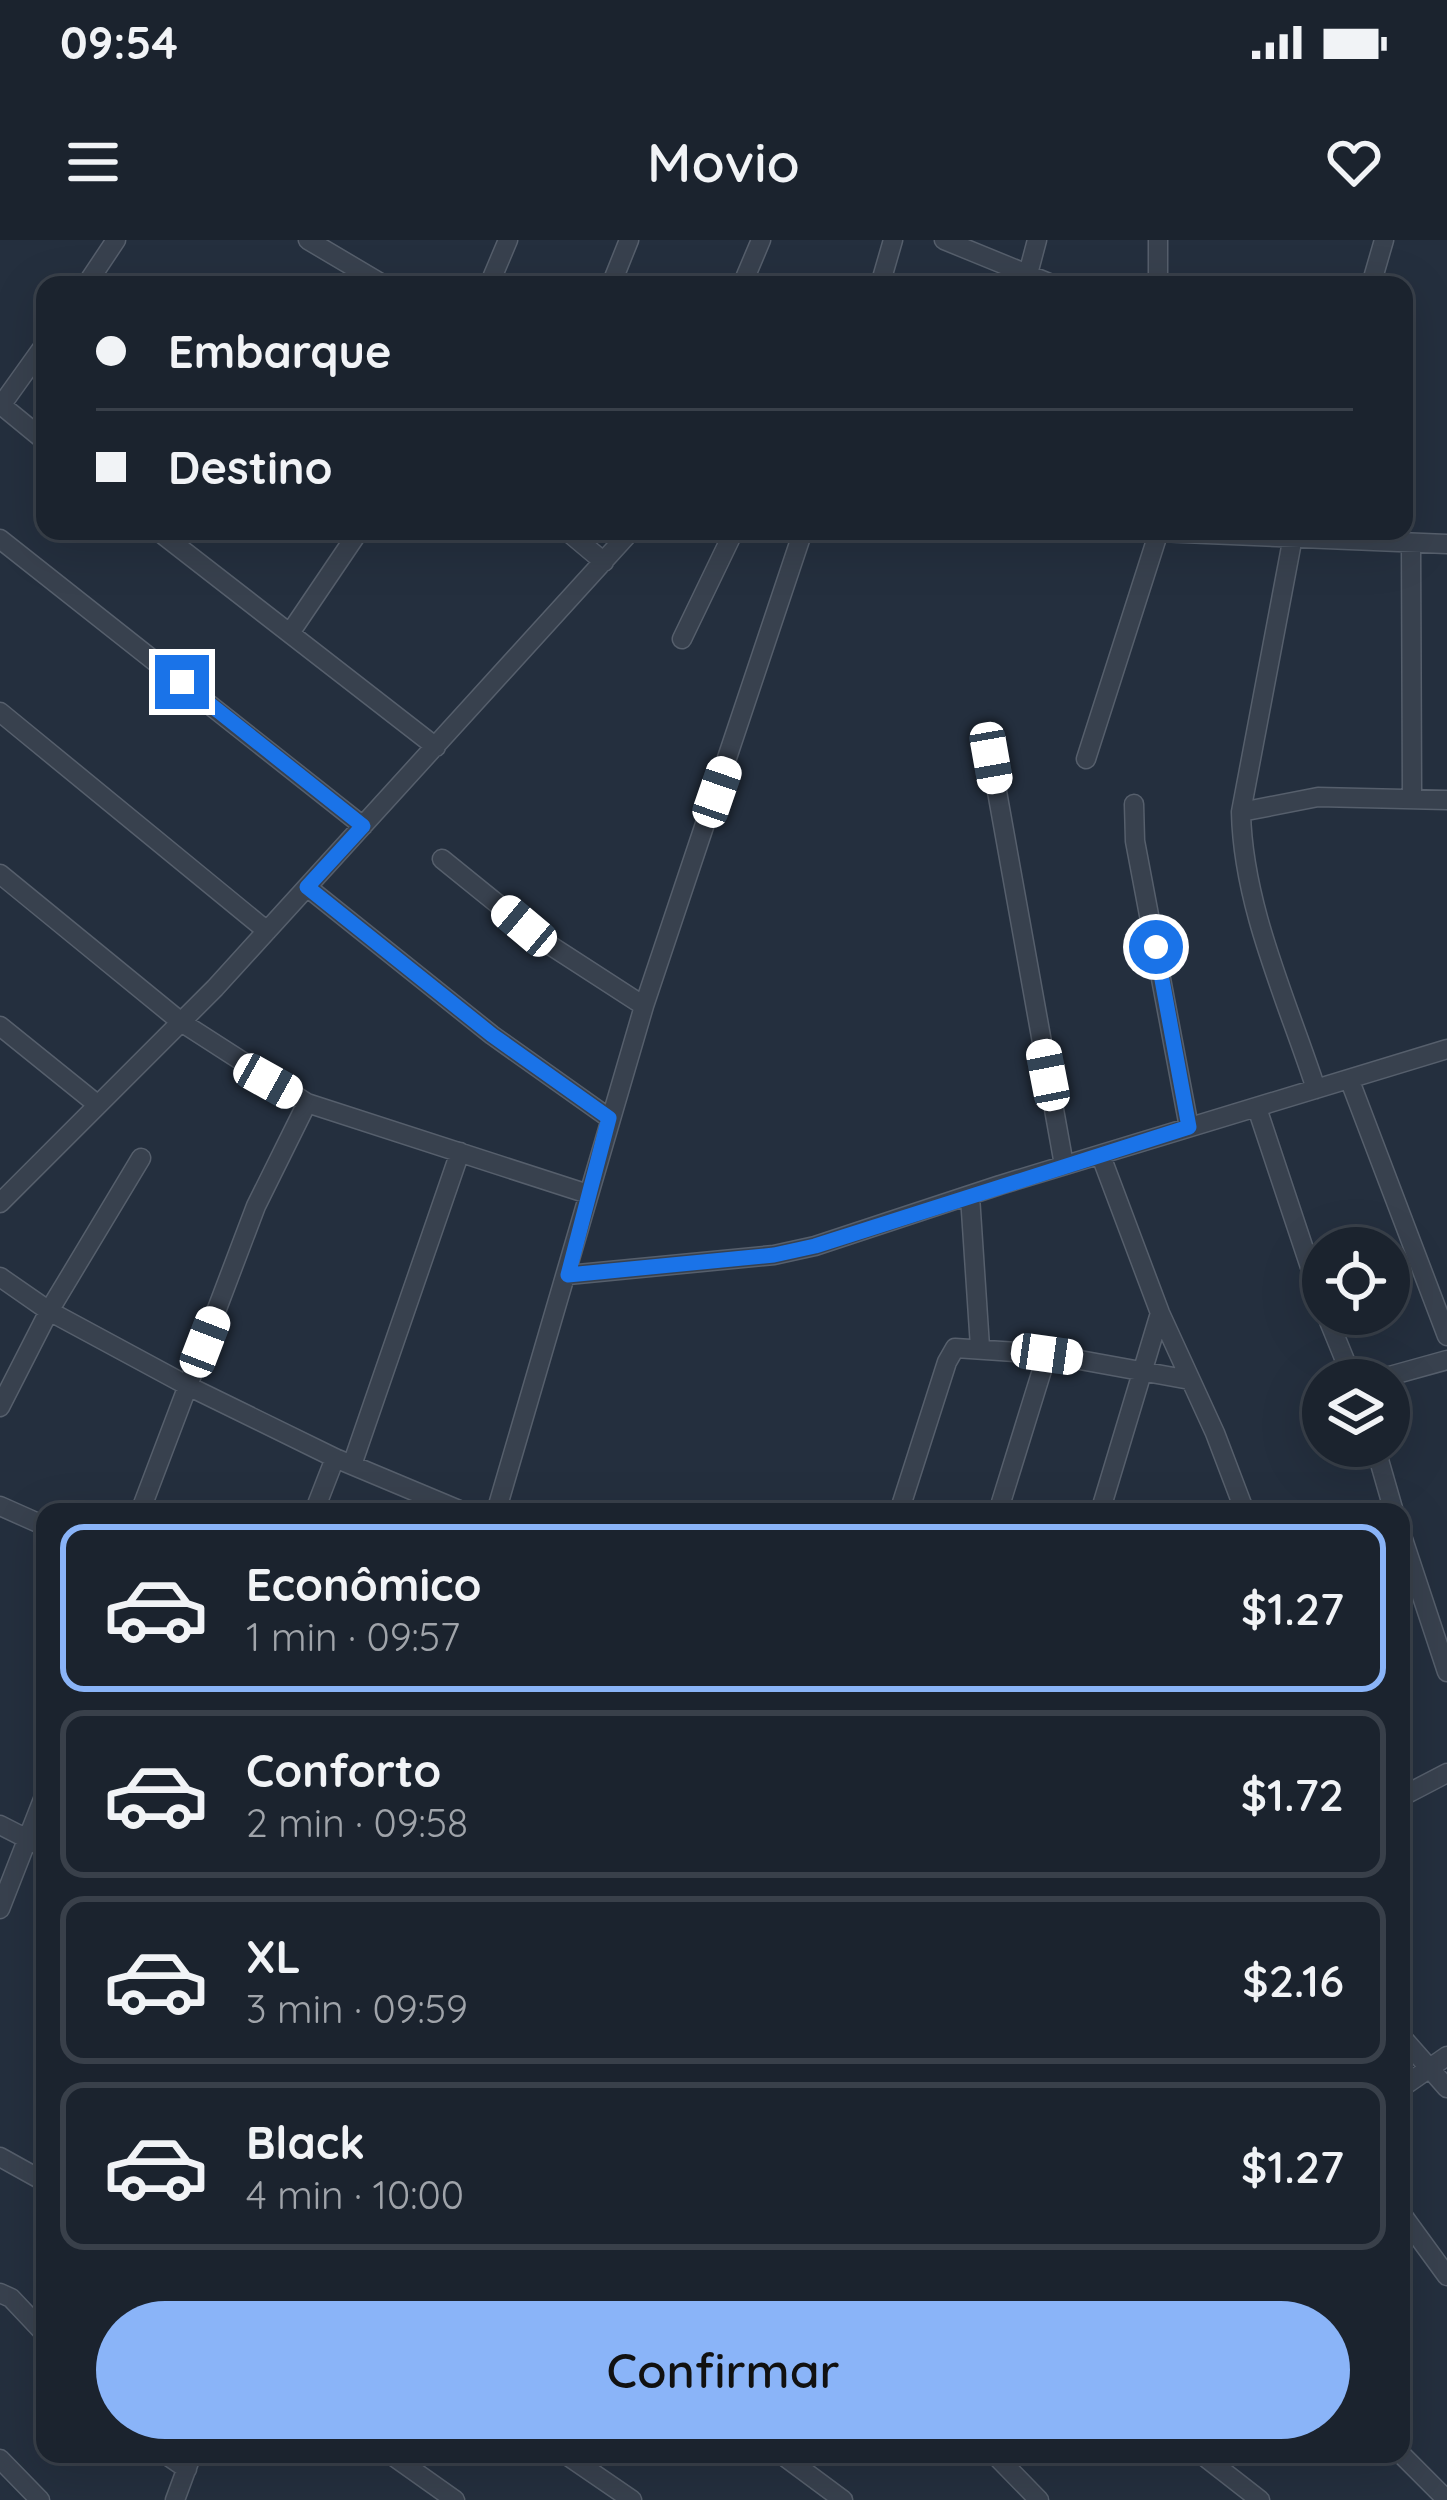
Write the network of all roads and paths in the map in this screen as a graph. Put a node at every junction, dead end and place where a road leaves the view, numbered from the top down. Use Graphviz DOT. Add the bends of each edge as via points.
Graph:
graph roads {
  1 [pos="116,240"];
  2 [pos="308,240"];
  3 [pos="508,240"];
  4 [pos="629,240"];
  5 [pos="761,240"];
  6 [pos="892,240"];
  7 [pos="944,240"];
  8 [pos="1037,240"];
  9 [pos="1158,240"];
  10 [pos="1384,240"];
  11 [pos="1028,274"];
  12 [pos="92,276"];
  13 [pos="354,276"];
  14 [pos="493,276"];
  15 [pos="614,276"];
  16 [pos="746,276"];
  17 [pos="882,276"];
  18 [pos="1033,276"];
  19 [pos="1158,276"];
  20 [pos="1374,276"];
  21 [pos="36,357"];
  22 [pos="1,406"];
  23 [pos="36,434"];
  24 [pos="0,539"];
  25 [pos="175,540"];
  26 [pos="353,540"];
  27 [pos="578,540"];
  28 [pos="623,540"];
  29 [pos="730,540"];
  30 [pos="800,540"];
  31 [pos="1156,540"];
  32 [pos="1292,540"];
  33 [pos="1359,540"];
  34 [pos="1411,544"];
  35 [pos="1447,544"];
  36 [pos="604,562"];
  37 [pos="290,633"];
  38 [pos="682,639"];
  39 [pos="0,712"];
  40 [pos="436,747"];
  41 [pos="991,758"];
  42 [pos="1086,759"];
  43 [pos="1412,798"];
  44 [pos="1447,800"];
  45 [pos="1134,804"];
  46 [pos="1241,812"];
  47 [pos="363,826"];
  48 [pos="442,859"];
  49 [pos="0,874"];
  50 [pos="307,887"];
  51 [pos="267,931"];
  52 [pos="644,1006"];
  53 [pos="181,1022"];
  54 [pos="0,1026"];
  55 [pos="1447,1049"];
  56 [pos="1350,1081"];
  57 [pos="1316,1089"];
  58 [pos="307,1103"];
  59 [pos="98,1105"];
  60 [pos="1257,1108"];
  61 [pos="609,1118"];
  62 [pos="1189,1127"];
  63 [pos="460,1152"];
  64 [pos="1101,1156"];
  65 [pos="141,1158"];
  66 [pos="1064,1166"];
  67 [pos="588,1194"];
  68 [pos="970,1196"];
  69 [pos="1,1200"];
  70 [pos="1302,1244"];
  71 [pos="568,1275"];
  72 [pos="1,1280"];
  73 [pos="49,1310"];
  74 [pos="1160,1313"];
  75 [pos="1447,1336"];
  76 [pos="980,1347"];
  77 [pos="1047,1354"];
  78 [pos="1447,1360"];
  79 [pos="1410,1370"];
  80 [pos="1140,1372"];
  81 [pos="1190,1381"];
  82 [pos="188,1386"];
  83 [pos="0,1407"];
  84 [pos="344,1462"];
  85 [pos="1381,1467"];
  86 [pos="143,1503"];
  87 [pos="319,1503"];
  88 [pos="442,1503"];
  89 [pos="499,1503"];
  90 [pos="902,1503"];
  91 [pos="1001,1503"];
  92 [pos="1103,1503"];
  93 [pos="1241,1503"];
  94 [pos="1391,1503"];
  95 [pos="0,1506"];
  96 [pos="36,1522"];
  97 [pos="1410,1560"];
  98 [pos="1447,1672"];
  99 [pos="1447,1773"];
  100 [pos="1410,1792"];
  101 [pos="0,1825"];
  102 [pos="36,1843"];
  103 [pos="36,1845"];
  104 [pos="0,1909"];
  105 [pos="1410,2046"];
  106 [pos="1447,2056"];
  107 [pos="1430,2067"];
  108 [pos="1410,2081"];
  109 [pos="1447,2088"];
  110 [pos="0,2157"];
  111 [pos="36,2177"];
  112 [pos="1410,2225"];
  113 [pos="1447,2276"];
  114 [pos="0,2293"];
  115 [pos="36,2325"];
  116 [pos="0,2459"];
  117 [pos="189,2463"];
  118 [pos="402,2463"];
  119 [pos="578,2463"];
  120 [pos="793,2463"];
  121 [pos="1003,2463"];
  122 [pos="1213,2463"];
  123 [pos="1410,2463"];
  124 [pos="181,2497"];
  125 [pos="40,2500"];
  126 [pos="455,2500"];
  127 [pos="632,2500"];
  128 [pos="843,2500"];
  129 [pos="1039,2500"];
  130 [pos="1260,2500"];
  131 [pos="1447,2500"];
  1 -- 12 [label="street"];
  2 -- 13 [label="street"];
  3 -- 14 [label="street"];
  4 -- 15 [label="street"];
  5 -- 16 [label="street"];
  6 -- 17 [label="street"];
  7 -- 11 [label="street"];
  8 -- 11 [label="street"];
  9 -- 19 [label="street"];
  10 -- 20 [label="street"];
  11 -- 18 [label="street"];
  21 -- 22 [label="street"];
  22 -- 23 [label="street"];
  24 -- 47 [label="street"];
  25 -- 37 [label="street"];
  26 -- 37 [label="street"];
  27 -- 36 [label="street"];
  28 -- 36 [label="street"];
  29 -- 38 [label="street"];
  30 -- 52 [label="street"];
  31 -- 42 [label="street"];
  32 -- 46 [label="street"];
  33 -- 34 [label="street"];
  34 -- 35 [label="street"];
  34 -- 43 [label="street"];
  36 -- 40 [label="street"];
  37 -- 40 [label="street"];
  39 -- 51 [label="street"];
  40 -- 47 [label="street"];
  41 -- 66 [label="street"];
  43 -- 44 [label="street"];
  43 -- 46 [label="street" via="1318,797"];
  45 -- 62 [label="street"];
  46 -- 57 [label="street" via="1246,871"];
  47 -- 50 [label="street"];
  48 -- 52 [label="street" via="542,940"];
  49 -- 53 [label="street"];
  50 -- 51 [label="street"];
  50 -- 61 [label="street"];
  51 -- 53 [label="street"];
  52 -- 61 [label="street"];
  53 -- 58 [label="street"];
  53 -- 59 [label="street"];
  54 -- 59 [label="street"];
  55 -- 56 [label="street"];
  56 -- 57 [label="street"];
  56 -- 75 [label="street"];
  57 -- 60 [label="street"];
  58 -- 63 [label="street"];
  58 -- 82 [label="street" via="267,1178"];
  59 -- 69 [label="street"];
  60 -- 62 [label="street"];
  60 -- 70 [label="street"];
  61 -- 67 [label="street"];
  62 -- 64 [label="street"];
  63 -- 67 [label="street"];
  63 -- 84 [label="street"];
  64 -- 66 [label="street"];
  64 -- 74 [label="street"];
  65 -- 73 [label="street"];
  66 -- 68 [label="street"];
  67 -- 71 [label="street"];
  68 -- 71 [label="street" via="774,1255"];
  68 -- 76 [label="street"];
  71 -- 89 [label="street"];
  72 -- 73 [label="street"];
  73 -- 82 [label="street"];
  73 -- 83 [label="street"];
  74 -- 80 [label="street"];
  74 -- 81 [label="street"];
  76 -- 77 [label="street"];
  76 -- 90 [label="street" via="956,1348 949,1357"];
  77 -- 80 [label="street"];
  77 -- 91 [label="street"];
  78 -- 79 [label="street"];
  80 -- 81 [label="street"];
  80 -- 92 [label="street"];
  81 -- 93 [label="street"];
  82 -- 84 [label="street"];
  82 -- 86 [label="street"];
  84 -- 87 [label="street"];
  84 -- 88 [label="street"];
  85 -- 94 [label="street"];
  95 -- 96 [label="street"];
  97 -- 98 [label="street"];
  99 -- 100 [label="street"];
  101 -- 102 [label="street"];
  103 -- 104 [label="street"];
  105 -- 107 [label="street"];
  106 -- 107 [label="street"];
  107 -- 108 [label="street"];
  107 -- 109 [label="street"];
  110 -- 111 [label="street"];
  112 -- 113 [label="street"];
  114 -- 115 [label="street"];
  116 -- 125 [label="street"];
  117 -- 124 [label="street"];
  118 -- 126 [label="street"];
  119 -- 127 [label="street"];
  120 -- 128 [label="street"];
  121 -- 129 [label="street"];
  122 -- 130 [label="street"];
  123 -- 131 [label="street"];
}
